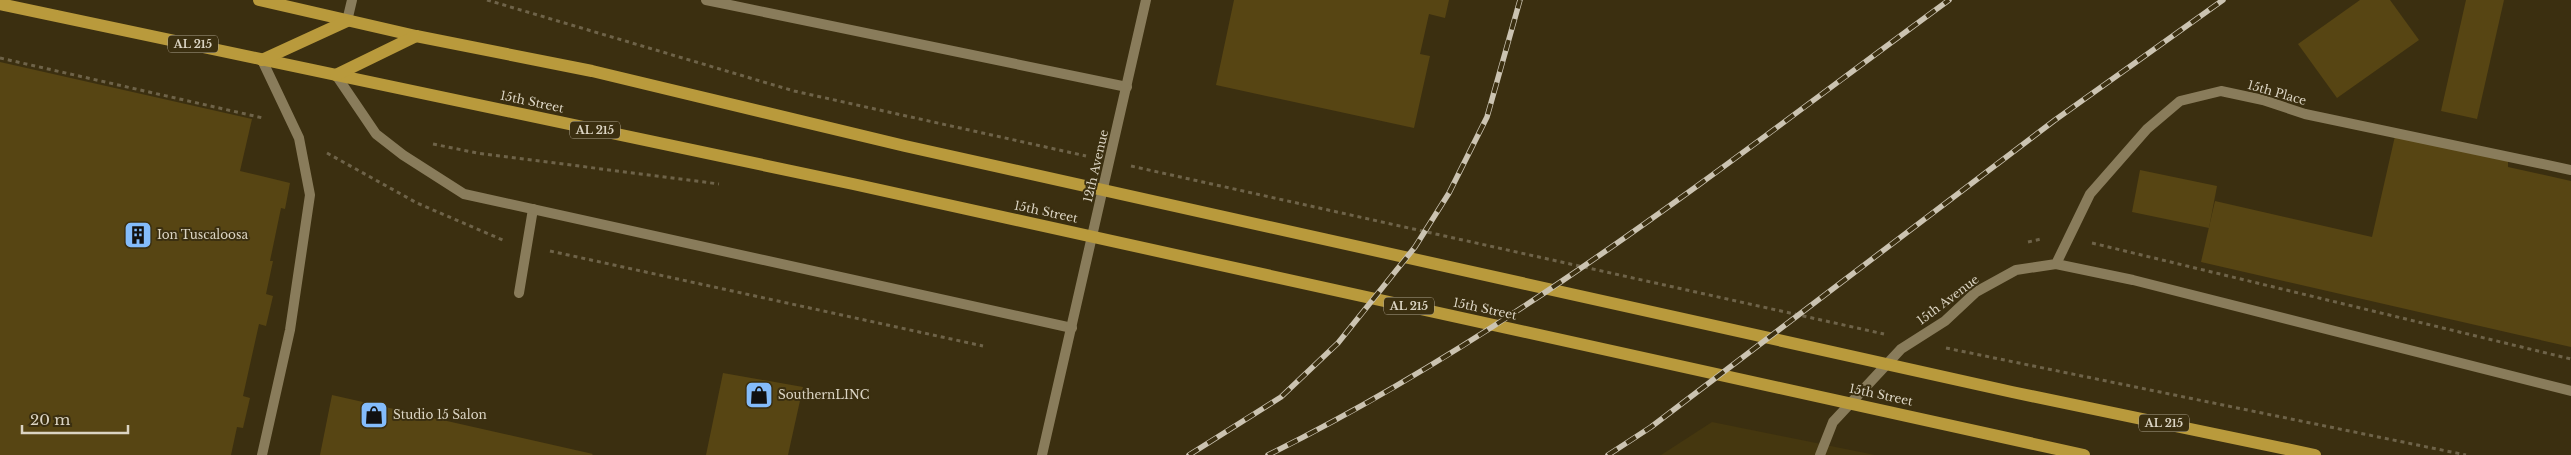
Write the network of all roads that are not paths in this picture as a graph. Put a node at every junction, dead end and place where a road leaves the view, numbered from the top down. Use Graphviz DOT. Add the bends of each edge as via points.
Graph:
graph roads {
  1 [pos="259,0"];
  2 [pos="352,0"];
  3 [pos="706,0"];
  4 [pos="1146,0"];
  5 [pos="0,4"];
  6 [pos="347,21"];
  7 [pos="416,36"];
  8 [pos="262,60"];
  9 [pos="336,75"];
  10 [pos="1127,87"];
  11 [pos="2571,170"];
  12 [pos="533,209"];
  13 [pos="2056,264"];
  14 [pos="519,293"];
  15 [pos="1072,328"];
  16 [pos="2571,391"];
  17 [pos="262,455"];
  18 [pos="1042,455"];
  19 [pos="1820,455"];
  20 [pos="2084,455"];
  21 [pos="2315,455"];
  1 -- 6 [label="main road, AL 215"];
  2 -- 6 [label="street"];
  3 -- 10 [label="street"];
  4 -- 10 [label="street, 12th Avenue"];
  5 -- 8 [label="main road, 15th Street / AL 215"];
  6 -- 7 [label="main road, AL 215"];
  6 -- 8 [label="main road"];
  7 -- 9 [label="main road"];
  7 -- 21 [label="main road, AL 215" via="592,71 905,146 2012,392"];
  8 -- 9 [label="main road, 15th Street / AL 215"];
  8 -- 17 [label="street" via="299,138 310,196 290,330"];
  9 -- 12 [label="street" via="376,134 403,155 464,194"];
  9 -- 20 [label="main road, 15th Street / AL 215" via="853,184"];
  10 -- 15 [label="street, 12th Avenue"];
  11 -- 13 [label="street, 15th Place" via="2305,114 2221,91 2180,101 2147,129 2090,194"];
  12 -- 14 [label="street"];
  12 -- 15 [label="street"];
  13 -- 16 [label="street" via="2133,280"];
  13 -- 19 [label="street, 15th Avenue" via="2016,270 1976,292 1945,321 1901,349 1833,422"];
  15 -- 18 [label="street, 12th Avenue"];
}
